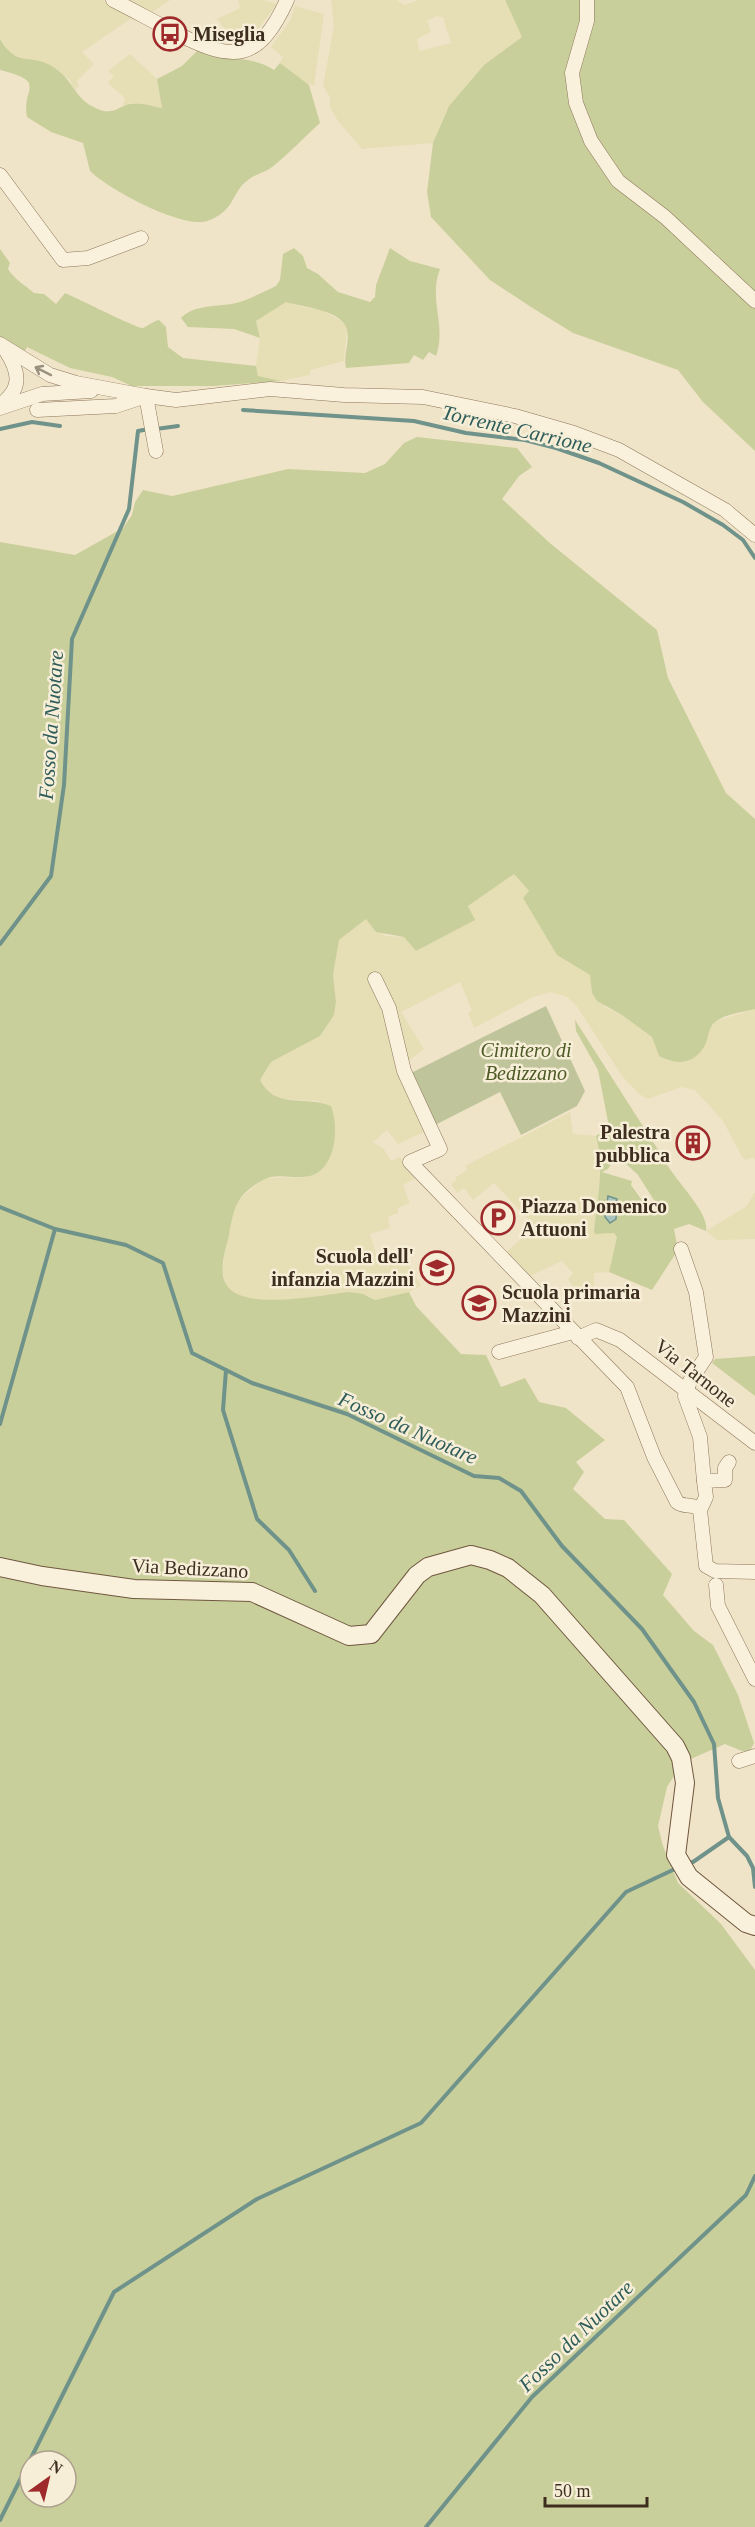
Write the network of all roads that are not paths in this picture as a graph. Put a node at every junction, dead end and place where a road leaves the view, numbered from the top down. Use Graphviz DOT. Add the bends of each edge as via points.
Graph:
graph roads {
  1 [pos="113,0"];
  2 [pos="287,0"];
  3 [pos="588,0"];
  4 [pos="0,175"];
  5 [pos="141,238"];
  6 [pos="755,301"];
  7 [pos="2,346"];
  8 [pos="120,389"];
  9 [pos="146,396"];
  10 [pos="0,407"];
  11 [pos="37,410"];
  12 [pos="156,451"];
  13 [pos="755,535"];
  14 [pos="375,979"];
  15 [pos="681,1249"];
  16 [pos="576,1335"];
  17 [pos="499,1352"];
  18 [pos="687,1390"];
  19 [pos="755,1443"];
  20 [pos="729,1462"];
  21 [pos="704,1480"];
  22 [pos="701,1515"];
  23 [pos="0,1567"];
  24 [pos="755,1572"];
  25 [pos="716,1585"];
  26 [pos="751,1661"];
  27 [pos="755,1679"];
  28 [pos="755,1756"];
  29 [pos="739,1761"];
  30 [pos="755,1926"];
  1 -- 2 [label="street" via="201,46 223,53 252,48 274,27"];
  3 -- 6 [label="street" via="587,21 572,73 576,103 591,141 618,180"];
  4 -- 5 [label="street" via="63,260 88,258"];
  8 -- 7 [label="street, one-way" via="50,375"];
  7 -- 10 [label="street" via="18,378 16,390"];
  8 -- 9 [label="street"];
  8 -- 10 [label="street" via="42,394"];
  9 -- 11 [label="street" via="116,406"];
  9 -- 12 [label="street"];
  9 -- 13 [label="street" via="176,400 270,389 423,397 515,416 619,450 725,510"];
  14 -- 16 [label="street" via="389,1008 404,1071 440,1149 410,1162"];
  15 -- 18 [label="street" via="696,1292 706,1357"];
  16 -- 17 [label="street, Via Tarnone"];
  16 -- 18 [label="street, Via Tarnone" via="596,1330 620,1340"];
  16 -- 22 [label="street" via="627,1387 654,1457 677,1502 694,1506"];
  18 -- 19 [label="street, Via Tarnone"];
  18 -- 21 [label="street" via="685,1401 700,1437"];
  20 -- 21 [label="street" via="725,1480"];
  21 -- 22 [label="street" via="706,1497"];
  22 -- 24 [label="street" via="706,1566 715,1571"];
  23 -- 30 [label="street, Via Bedizzano" via="134,1589 252,1592 349,1636 371,1634 417,1575 428,1567 471,1555 508,1568 542,1595 675,1746 681,1758 684,1805 676,1855 689,1877"];
  25 -- 26 [label="street" via="718,1606"];
  26 -- 27 [label="street"];
  28 -- 29 [label="street"];
}
